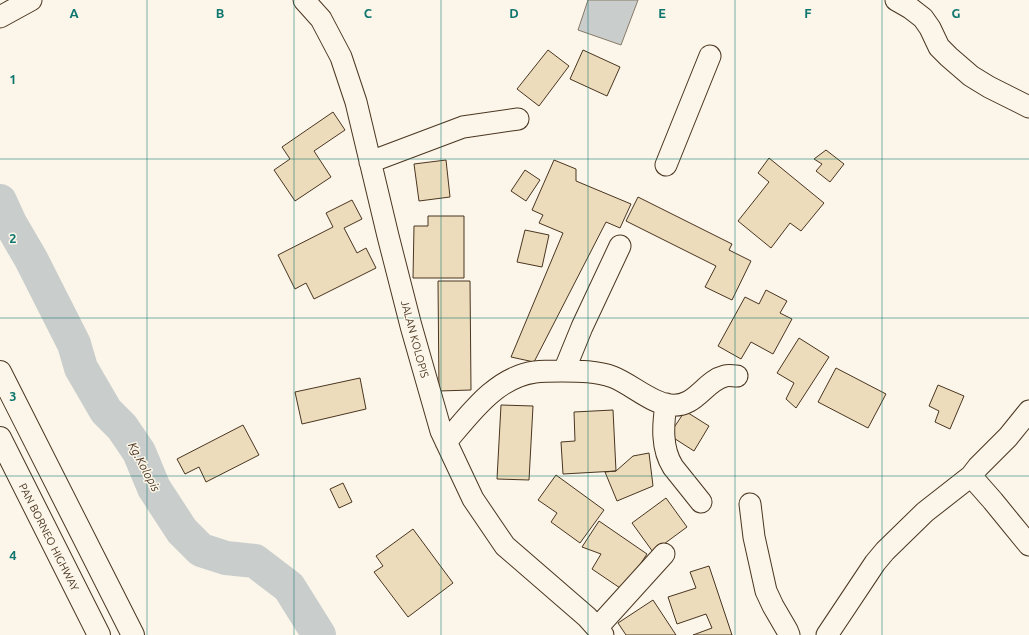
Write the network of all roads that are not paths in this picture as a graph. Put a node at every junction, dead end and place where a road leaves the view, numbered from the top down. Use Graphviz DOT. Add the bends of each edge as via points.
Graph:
graph roads {
  1 [pos="31,0"];
  2 [pos="304,0"];
  3 [pos="896,0"];
  4 [pos="0,17"];
  5 [pos="710,56"];
  6 [pos="1029,107"];
  7 [pos="518,119"];
  8 [pos="370,162"];
  9 [pos="666,165"];
  10 [pos="620,246"];
  11 [pos="564,371"];
  12 [pos="0,372"];
  13 [pos="737,376"];
  14 [pos="666,404"];
  15 [pos="1029,411"];
  16 [pos="0,438"];
  17 [pos="446,442"];
  18 [pos="971,476"];
  19 [pos="701,502"];
  20 [pos="750,504"];
  21 [pos="1029,545"];
  22 [pos="664,554"];
  23 [pos="600,631"];
  24 [pos="99,635"];
  25 [pos="133,635"];
  26 [pos="789,635"];
  27 [pos="827,635"];
  1 -- 4 [label="street"];
  2 -- 8 [label="street, JALAN KOLOPIS" via="321,19 341,57 356,102"];
  3 -- 6 [label="street" via="923,18 939,46 971,76"];
  5 -- 9 [label="street"];
  7 -- 8 [label="street" via="463,127"];
  8 -- 17 [label="street, JALAN KOLOPIS" via="411,326"];
  10 -- 11 [label="street"];
  11 -- 14 [label="street" via="585,371 614,377"];
  11 -- 17 [label="street" via="534,372 515,377 499,386"];
  12 -- 25 [label="highway"];
  13 -- 14 [label="street" via="726,376 716,380 686,403"];
  14 -- 19 [label="street" via="664,434 669,461"];
  15 -- 18 [label="street"];
  16 -- 24 [label="highway, PAN BORNEO HIGHWAY"];
  17 -- 23 [label="street, JALAN KOLOPIS" via="473,499 505,546"];
  18 -- 21 [label="street"];
  18 -- 27 [label="street" via="925,512 885,551"];
  20 -- 26 [label="street" via="754,537 766,591"];
  22 -- 23 [label="street"];
}
